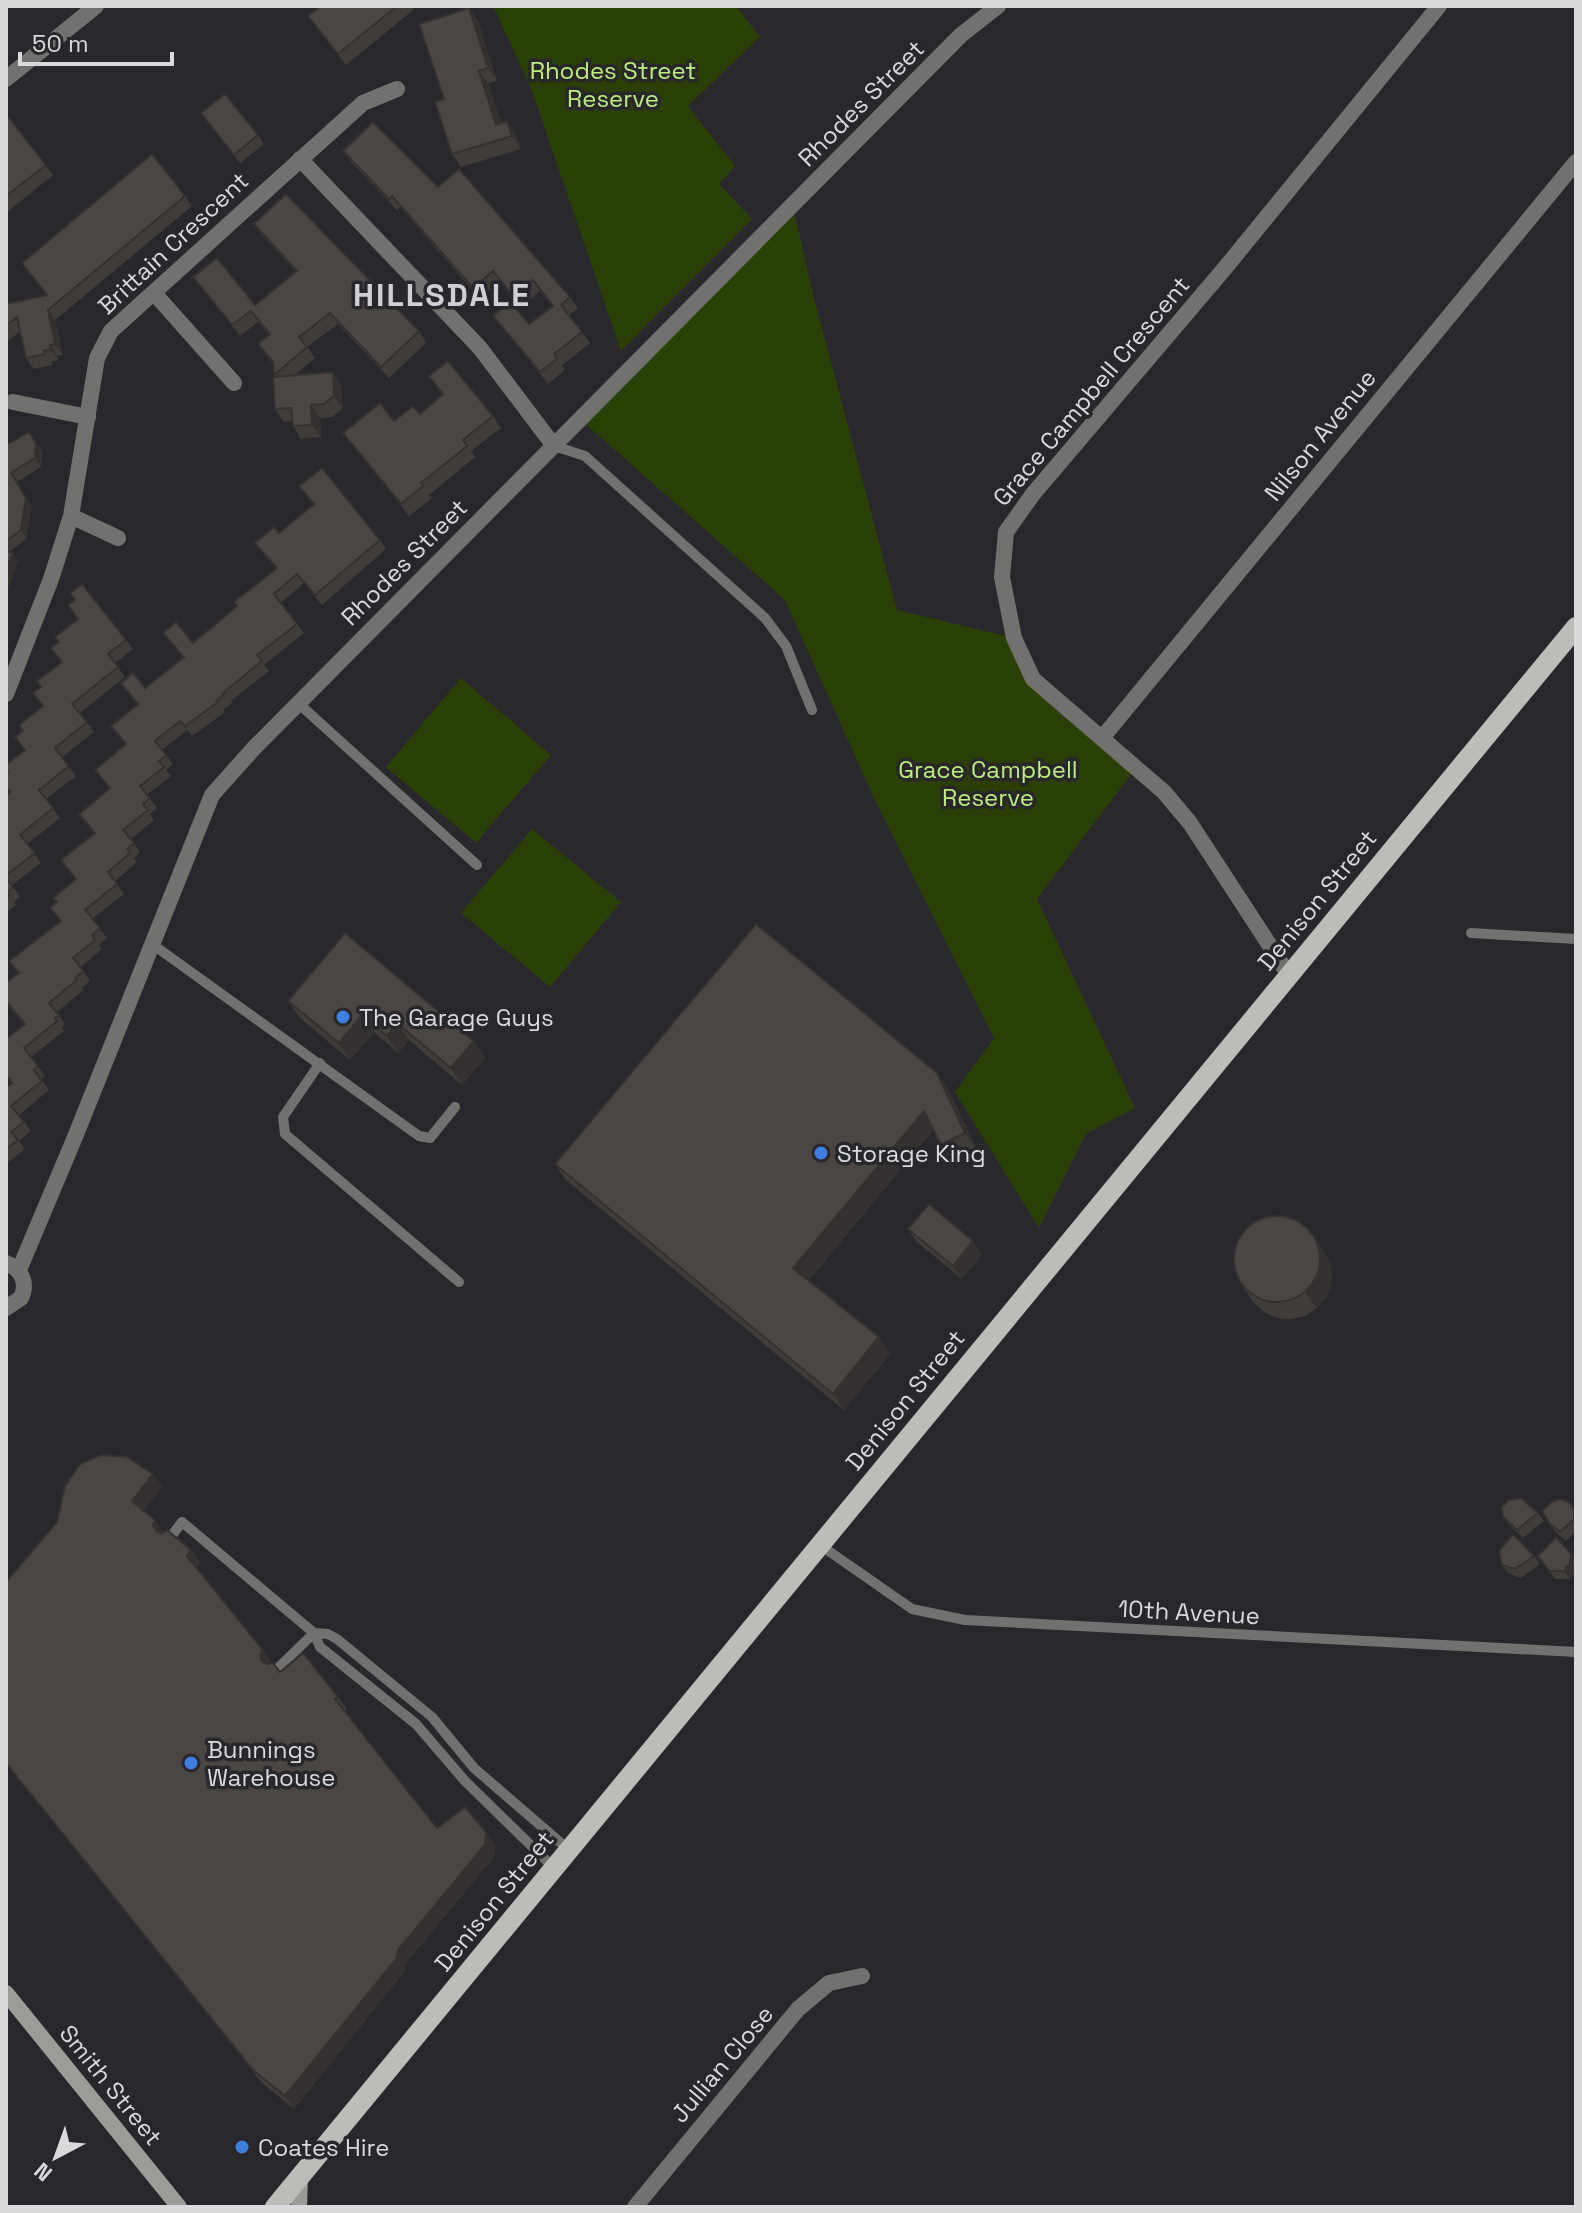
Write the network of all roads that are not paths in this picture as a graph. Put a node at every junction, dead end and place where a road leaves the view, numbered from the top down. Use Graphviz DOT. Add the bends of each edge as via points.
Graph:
graph roads {
  1 [pos="96,6"];
  2 [pos="998,6"];
  3 [pos="1439,6"];
  4 [pos="6,79"];
  5 [pos="397,89"];
  6 [pos="300,159"];
  7 [pos="1576,162"];
  8 [pos="154,293"];
  9 [pos="234,383"];
  10 [pos="13,402"];
  11 [pos="88,417"];
  12 [pos="554,446"];
  13 [pos="71,516"];
  14 [pos="118,538"];
  15 [pos="1576,627"];
  16 [pos="6,694"];
  17 [pos="298,703"];
  18 [pos="812,710"];
  19 [pos="1102,738"];
  20 [pos="477,865"];
  21 [pos="1471,933"];
  22 [pos="1576,939"];
  23 [pos="152,944"];
  24 [pos="1289,975"];
  25 [pos="320,1063"];
  26 [pos="455,1107"];
  27 [pos="12,1267"];
  28 [pos="459,1282"];
  29 [pos="6,1308"];
  30 [pos="170,1538"];
  31 [pos="820,1545"];
  32 [pos="314,1633"];
  33 [pos="1576,1652"];
  34 [pos="277,1669"];
  35 [pos="569,1850"];
  36 [pos="554,1868"];
  37 [pos="862,1976"];
  38 [pos="6,1993"];
  39 [pos="300,2177"];
  40 [pos="179,2207"];
  41 [pos="275,2207"];
  42 [pos="299,2207"];
  43 [pos="635,2207"];
  1 -- 4 [label="street"];
  2 -- 12 [label="street, Rhodes Street" via="961,35"];
  3 -- 19 [label="street, Grace Campbell Crescent" via="1006,532 1002,577 1014,638 1033,679"];
  5 -- 6 [label="street, Brittain Crescent" via="363,103"];
  6 -- 8 [label="street, Brittain Crescent"];
  6 -- 12 [label="street" via="480,348"];
  7 -- 19 [label="street, Nilson Avenue"];
  8 -- 9 [label="street"];
  8 -- 11 [label="street, Brittain Crescent" via="102,344"];
  10 -- 11 [label="street"];
  11 -- 13 [label="street, Brittain Crescent"];
  12 -- 17 [label="street, Rhodes Street"];
  12 -- 18 [label="lane" via="585,456 765,618 786,646"];
  13 -- 14 [label="street"];
  13 -- 16 [label="street, Brittain Crescent"];
  15 -- 24 [label="main road, Denison Street"];
  17 -- 20 [label="lane"];
  17 -- 23 [label="street, Rhodes Street" via="212,795"];
  19 -- 24 [label="street, Grace Campbell Crescent" via="1164,792 1190,823"];
  21 -- 22 [label="lane"];
  23 -- 25 [label="lane"];
  23 -- 27 [label="street, Rhodes Street" via="75,1137"];
  24 -- 31 [label="main road, Denison Street"];
  25 -- 26 [label="lane" via="424,1138 430,1138"];
  25 -- 28 [label="lane" via="283,1117 285,1134"];
  27 -- 29 [label="street, Rhodes Street" via="25,1284 24,1291"];
  30 -- 32 [label="lane" via="182,1522"];
  31 -- 33 [label="lane, 10th Avenue" via="912,1609 965,1620"];
  31 -- 35 [label="main road, Denison Street"];
  32 -- 34 [label="lane"];
  32 -- 35 [label="lane" via="337,1639 432,1717 474,1768"];
  32 -- 36 [label="lane" via="320,1647 416,1724 465,1781"];
  35 -- 36 [label="main road, Denison Street"];
  36 -- 39 [label="main road, Denison Street"];
  37 -- 43 [label="street, Jullian Close" via="829,1983 798,2009"];
  38 -- 40 [label="street, Smith Street"];
  39 -- 41 [label="main road, Denison Street"];
  39 -- 42 [label="street"];
}
